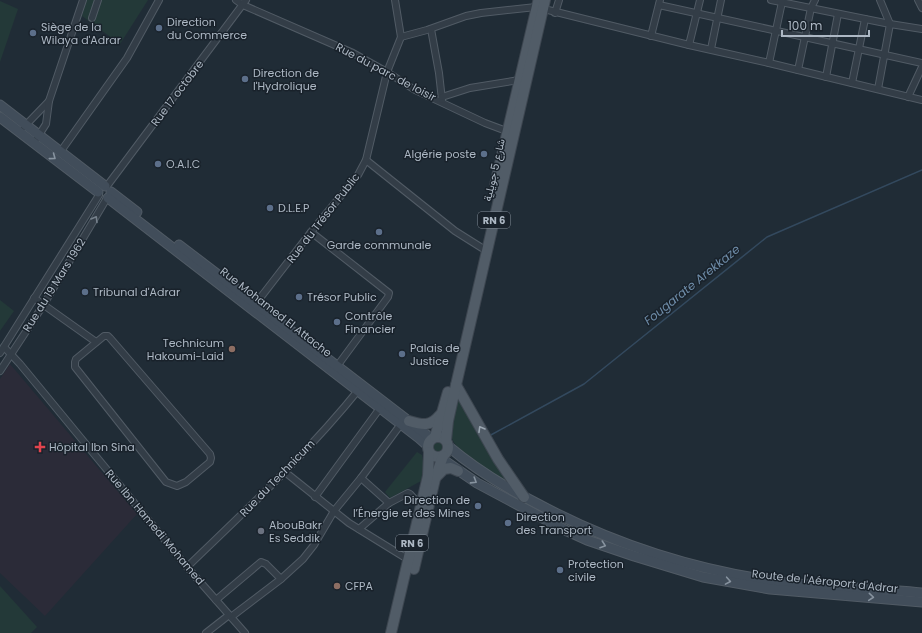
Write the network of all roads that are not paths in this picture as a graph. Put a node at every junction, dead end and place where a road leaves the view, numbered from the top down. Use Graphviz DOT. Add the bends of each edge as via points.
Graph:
graph roads {
  1 [pos="83,0"];
  2 [pos="98,0"];
  3 [pos="159,0"];
  4 [pos="236,0"];
  5 [pos="394,0"];
  6 [pos="559,0"];
  7 [pos="700,0"];
  8 [pos="721,0"];
  9 [pos="771,0"];
  10 [pos="815,0"];
  11 [pos="880,0"];
  12 [pos="918,0"];
  13 [pos="244,2"];
  14 [pos="660,2"];
  15 [pos="782,2"];
  16 [pos="541,4"];
  17 [pos="811,8"];
  18 [pos="922,8"];
  19 [pos="555,13"];
  20 [pos="696,14"];
  21 [pos="838,14"];
  22 [pos="92,18"];
  23 [pos="717,18"];
  24 [pos="865,19"];
  25 [pos="890,24"];
  26 [pos="431,29"];
  27 [pos="922,29"];
  28 [pos="776,31"];
  29 [pos="651,36"];
  30 [pos="400,37"];
  31 [pos="805,38"];
  32 [pos="832,44"];
  33 [pos="689,45"];
  34 [pos="710,49"];
  35 [pos="859,49"];
  36 [pos="884,55"];
  37 [pos="769,63"];
  38 [pos="922,63"];
  39 [pos="922,67"];
  40 [pos="798,70"];
  41 [pos="387,72"];
  42 [pos="826,77"];
  43 [pos="519,80"];
  44 [pos="852,83"];
  45 [pos="878,89"];
  46 [pos="908,96"];
  47 [pos="442,100"];
  48 [pos="922,100"];
  49 [pos="49,101"];
  50 [pos="0,105"];
  51 [pos="0,117"];
  52 [pos="23,129"];
  53 [pos="511,132"];
  54 [pos="36,139"];
  55 [pos="61,151"];
  56 [pos="366,160"];
  57 [pos="81,173"];
  58 [pos="105,192"];
  59 [pos="311,232"];
  60 [pos="482,248"];
  61 [pos="46,279"];
  62 [pos="476,283"];
  63 [pos="55,285"];
  64 [pos="34,298"];
  65 [pos="44,304"];
  66 [pos="254,306"];
  67 [pos="96,342"];
  68 [pos="2,350"];
  69 [pos="11,354"];
  70 [pos="335,369"];
  71 [pos="0,371"];
  72 [pos="456,385"];
  73 [pos="360,388"];
  74 [pos="380,408"];
  75 [pos="442,412"];
  76 [pos="405,422"];
  77 [pos="447,443"];
  78 [pos="435,450"];
  79 [pos="458,470"];
  80 [pos="284,472"];
  81 [pos="361,478"];
  82 [pos="435,479"];
  83 [pos="315,497"];
  84 [pos="522,502"];
  85 [pos="389,503"];
  86 [pos="421,506"];
  87 [pos="334,511"];
  88 [pos="555,513"];
  89 [pos="550,523"];
  90 [pos="359,529"];
  91 [pos="409,560"];
  92 [pos="188,567"];
  93 [pos="281,579"];
  94 [pos="922,593"];
  95 [pos="216,600"];
  96 [pos="922,602"];
  97 [pos="230,616"];
  98 [pos="206,633"];
  99 [pos="245,633"];
  100 [pos="391,633"];
  101 [pos="398,633"];
  1 -- 49 [label="street"];
  2 -- 22 [label="street"];
  3 -- 55 [label="street" via="127,58"];
  4 -- 13 [label="street, Rue du parc de loisir"];
  5 -- 30 [label="street"];
  6 -- 19 [label="street"];
  7 -- 20 [label="street"];
  8 -- 23 [label="street"];
  9 -- 15 [label="street"];
  10 -- 17 [label="street"];
  11 -- 25 [label="street"];
  12 -- 18 [label="street"];
  13 -- 41 [label="street, Rue du parc de loisir" via="353,53"];
  13 -- 58 [label="street, Rue 17 octobre"];
  14 -- 20 [label="street"];
  14 -- 29 [label="street"];
  15 -- 17 [label="street"];
  15 -- 28 [label="street"];
  16 -- 19 [label="street"];
  16 -- 26 [label="street" via="473,14"];
  16 -- 43 [label="main road, شارع 5 جويلية / RN 6"];
  16 -- 53 [label="main road, شارع 5 جويلية / RN 6"];
  17 -- 21 [label="street"];
  17 -- 31 [label="street"];
  19 -- 29 [label="street"];
  20 -- 23 [label="street"];
  20 -- 33 [label="street"];
  21 -- 24 [label="street"];
  21 -- 32 [label="street"];
  23 -- 28 [label="street"];
  23 -- 34 [label="street"];
  24 -- 25 [label="street"];
  24 -- 35 [label="street"];
  25 -- 27 [label="street"];
  25 -- 36 [label="street"];
  26 -- 30 [label="street"];
  26 -- 47 [label="street"];
  28 -- 31 [label="street"];
  28 -- 37 [label="street"];
  29 -- 33 [label="street"];
  30 -- 41 [label="street, Rue du Trésor Public"];
  31 -- 32 [label="street"];
  31 -- 40 [label="street"];
  32 -- 35 [label="street"];
  32 -- 42 [label="street"];
  33 -- 34 [label="street"];
  34 -- 37 [label="street"];
  35 -- 36 [label="street"];
  35 -- 44 [label="street"];
  36 -- 38 [label="street"];
  36 -- 45 [label="street"];
  37 -- 40 [label="street"];
  39 -- 46 [label="street"];
  40 -- 42 [label="street"];
  41 -- 47 [label="street, Rue du parc de loisir" via="415,90"];
  41 -- 56 [label="street, Rue du Trésor Public"];
  42 -- 44 [label="street"];
  43 -- 47 [label="street" via="470,88"];
  43 -- 53 [label="main road, شارع 5 جويلية / RN 6"];
  44 -- 45 [label="street"];
  45 -- 46 [label="street"];
  46 -- 48 [label="street"];
  47 -- 53 [label="street, Rue du parc de loisir"];
  49 -- 52 [label="street"];
  49 -- 54 [label="street" via="46,124"];
  50 -- 52 [label="main road, Rue Mohamed El Attache"];
  51 -- 52 [label="main road, Rue Mohamed El Attache"];
  52 -- 54 [label="main road, Rue Mohamed El Attache"];
  53 -- 60 [label="main road, شارع 5 جويلية / RN 6"];
  53 -- 62 [label="main road, شارع 5 جويلية / RN 6"];
  54 -- 55 [label="main road, Rue Mohamed El Attache"];
  54 -- 57 [label="main road, Rue Mohamed El Attache, one-way"];
  55 -- 57 [label="main road, Rue Mohamed El Attache"];
  56 -- 59 [label="street, Rue du Trésor Public" via="358,175"];
  56 -- 60 [label="street" via="455,231"];
  57 -- 58 [label="main road, Rue Mohamed El Attache"];
  58 -- 61 [label="street, Rue du 19 Mars 1962"];
  63 -- 58 [label="street, Rue du 19 Mars 1962, one-way"];
  58 -- 66 [label="main road, Rue Mohamed El Attache"];
  59 -- 66 [label="street, Rue du Trésor Public"];
  59 -- 70 [label="street" via="389,293"];
  60 -- 62 [label="main road, شارع 5 جويلية / RN 6"];
  61 -- 63 [label="street"];
  61 -- 64 [label="street, Rue du 19 Mars 1962"];
  62 -- 72 [label="main road, شارع 5 جويلية / RN 6"];
  62 -- 75 [label="main road, شارع 5 جويلية / RN 6"];
  63 -- 65 [label="street, Rue du 19 Mars 1962"];
  64 -- 65 [label="street"];
  64 -- 68 [label="street, Rue du 19 Mars 1962"];
  65 -- 67 [label="street"];
  65 -- 69 [label="street, Rue du 19 Mars 1962"];
  66 -- 70 [label="main road, Rue Mohamed El Attache"];
  67 -- 67 [label="street" via="108,336 210,454 210,462 186,482 177,486 166,482 75,367 76,359"];
  68 -- 69 [label="street, Rue Ibn Hamedi Mohamed"];
  69 -- 71 [label="street, Rue du 19 Mars 1962"];
  69 -- 92 [label="street, Rue Ibn Hamedi Mohamed"];
  70 -- 73 [label="main road, Rue Mohamed El Attache"];
  72 -- 77 [label="main road, شارع 5 جويلية / RN 6" via="447,424"];
  84 -- 72 [label="main road, one-way"];
  73 -- 74 [label="main road, Rue Mohamed El Attache"];
  73 -- 76 [label="main road, Rue Mohamed El Attache"];
  73 -- 80 [label="street, Rue du Technicum"];
  74 -- 76 [label="main road, Rue Mohamed El Attache"];
  74 -- 83 [label="street"];
  75 -- 76 [label="main road" via="430,424"];
  75 -- 78 [label="main road, شارع 5 جويلية / RN 6"];
  76 -- 78 [label="main road, Rue Mohamed El Attache"];
  76 -- 81 [label="street"];
  77 -- 78 [label="main road" via="447,452"];
  77 -- 78 [label="main road" via="441,437"];
  77 -- 84 [label="main road, Route de l'Aéroport d'Adrar"];
  78 -- 79 [label="main road, Route de l'Aéroport d'Adrar"];
  78 -- 82 [label="main road, RN 6"];
  78 -- 86 [label="main road, RN 6"];
  79 -- 82 [label="main road" via="444,469"];
  79 -- 84 [label="main road, Route de l'Aéroport d'Adrar, one-way"];
  80 -- 83 [label="street"];
  80 -- 92 [label="street, Rue du Technicum"];
  81 -- 85 [label="street"];
  81 -- 87 [label="street"];
  82 -- 101 [label="main road, RN 6"];
  83 -- 87 [label="street"];
  84 -- 88 [label="main road, Route de l'Aéroport d'Adrar"];
  84 -- 89 [label="main road, Route de l'Aéroport d'Adrar"];
  85 -- 86 [label="street" via="409,493"];
  85 -- 90 [label="street"];
  86 -- 91 [label="main road, RN 6"];
  87 -- 90 [label="street"];
  87 -- 93 [label="street" via="314,545"];
  88 -- 89 [label="main road"];
  88 -- 94 [label="main road, Route de l'Aéroport d'Adrar" via="638,549 720,572 801,584"];
  89 -- 96 [label="main road, Route de l'Aéroport d'Adrar, one-way" via="587,540 703,577 770,589"];
  90 -- 91 [label="street"];
  91 -- 100 [label="main road, RN 6"];
  92 -- 95 [label="street, Rue Ibn Hamedi Mohamed"];
  93 -- 95 [label="street" via="261,562"];
  93 -- 97 [label="street"];
  95 -- 97 [label="street, Rue Ibn Hamedi Mohamed"];
  97 -- 98 [label="street"];
  97 -- 99 [label="street, Rue Ibn Hamedi Mohamed"];
}
